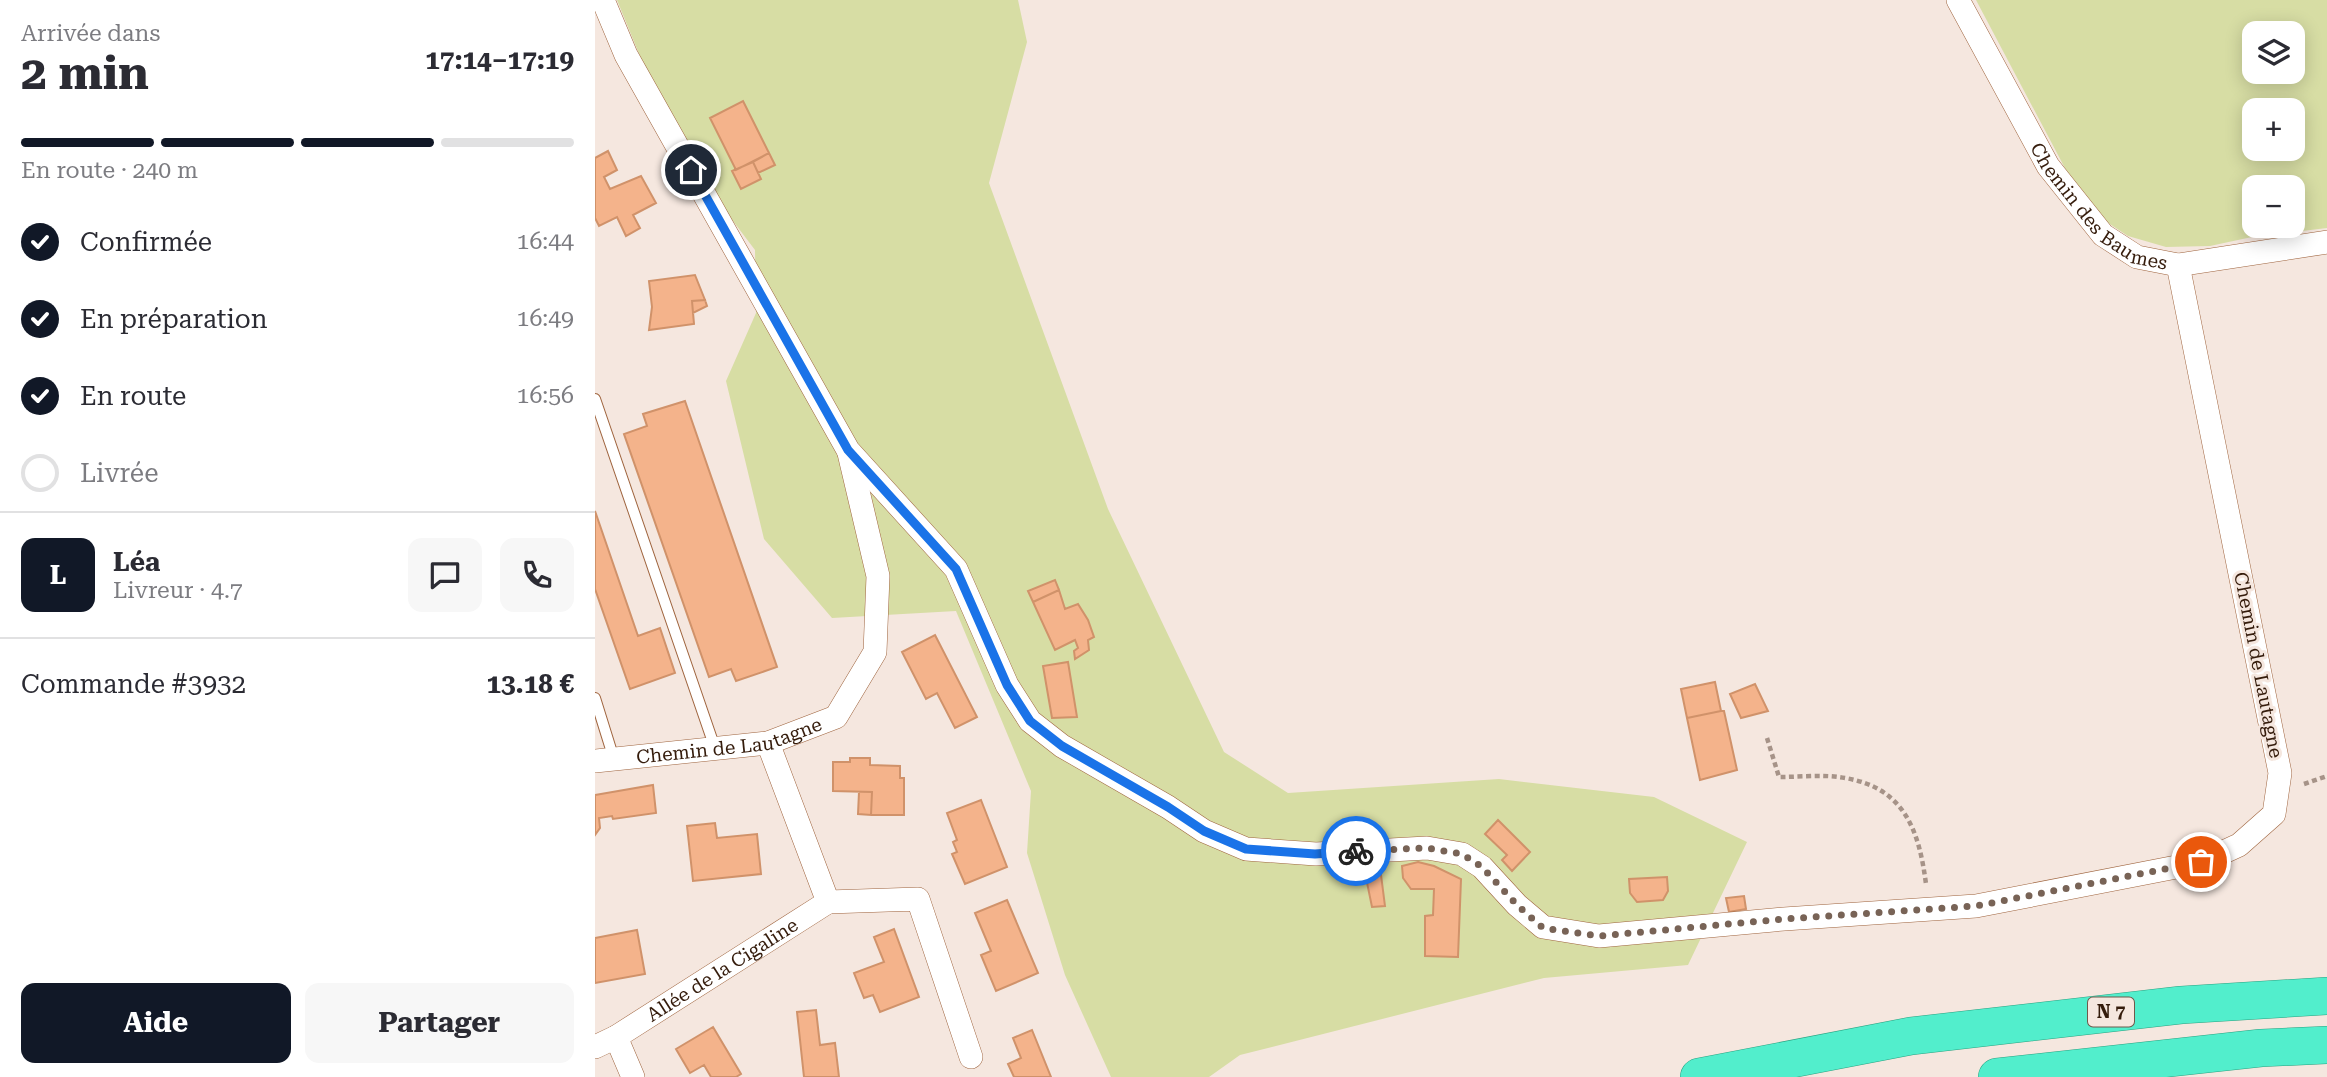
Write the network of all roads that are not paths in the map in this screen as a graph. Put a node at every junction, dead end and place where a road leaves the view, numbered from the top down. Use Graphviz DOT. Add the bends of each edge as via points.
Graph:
graph roads {
  1 [pos="603,0"];
  2 [pos="1958,0"];
  3 [pos="2327,242"];
  4 [pos="2178,265"];
  5 [pos="595,399"];
  6 [pos="848,450"];
  7 [pos="595,698"];
  8 [pos="768,743"];
  9 [pos="715,748"];
  10 [pos="605,760"];
  11 [pos="828,902"];
  12 [pos="2327,996"];
  13 [pos="605,1042"];
  14 [pos="2327,1045"];
  15 [pos="971,1057"];
  16 [pos="633,1077"];
  17 [pos="1699,1077"];
  18 [pos="1997,1077"];
  1 -- 6 [label="street" via="626,55"];
  2 -- 4 [label="street, Chemin des Baumes" via="2048,166 2103,235 2137,257"];
  3 -- 4 [label="street, Chemin des Baumes"];
  4 -- 6 [label="street, Chemin de Lautagne" via="2280,773 2274,814 2239,845 2201,862 1976,906 1599,936 1543,928 1482,867 1462,854 1427,848 1315,854 1236,845 1090,764 1030,721 1007,685 956,569"];
  5 -- 9 [label="lane"];
  6 -- 8 [label="street, Chemin de Lautagne" via="878,576 875,652 836,717"];
  7 -- 10 [label="lane"];
  8 -- 9 [label="street, Chemin de Lautagne"];
  8 -- 11 [label="street"];
  9 -- 10 [label="street, Chemin de Lautagne"];
  11 -- 13 [label="street, Allée de la Cigaline"];
  11 -- 15 [label="street" via="918,900"];
  12 -- 17 [label="highway, N 7" via="2181,1005 1911,1036"];
  13 -- 16 [label="street, Allée de la Cigaline"];
  14 -- 18 [label="highway"];
}
